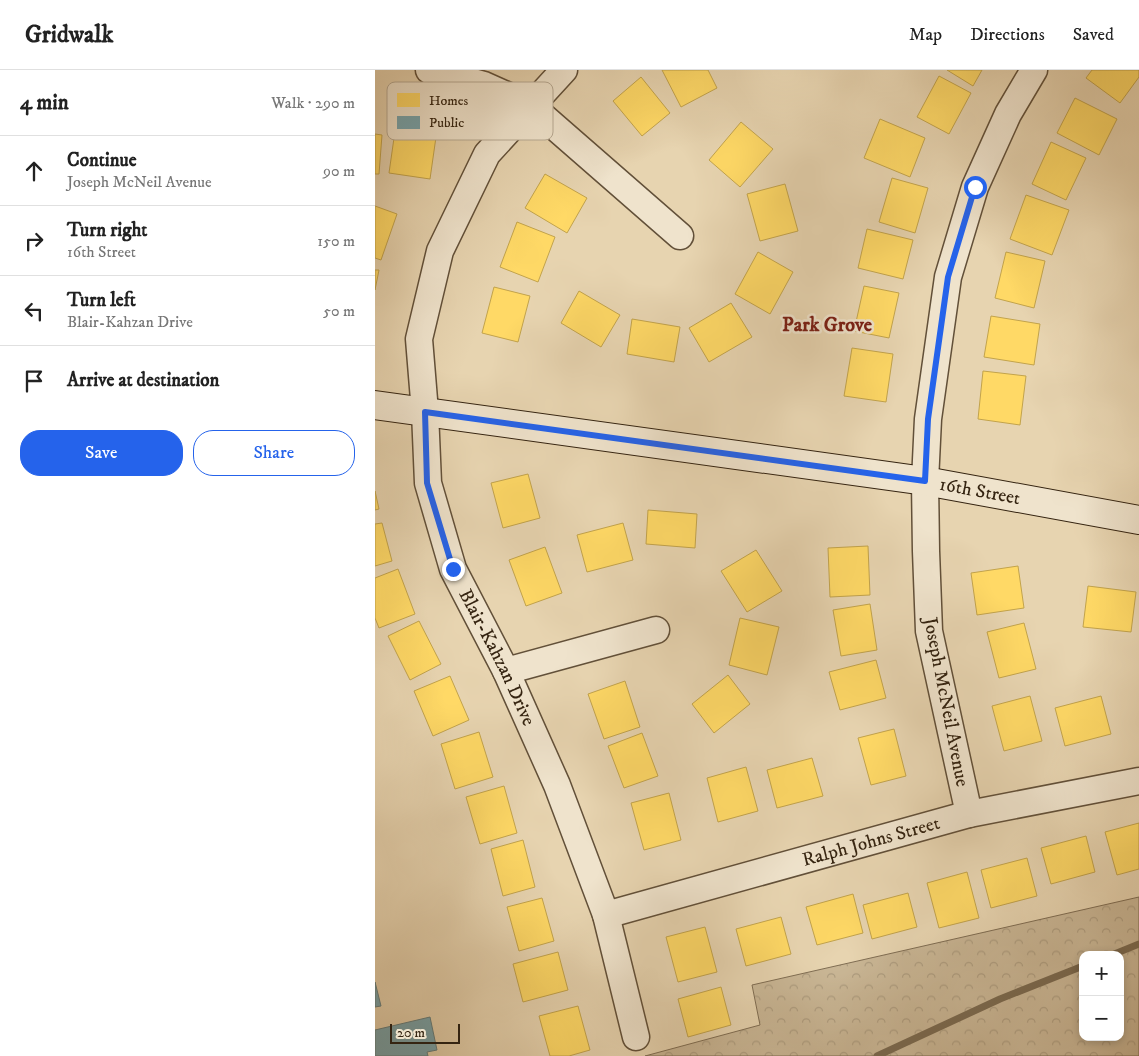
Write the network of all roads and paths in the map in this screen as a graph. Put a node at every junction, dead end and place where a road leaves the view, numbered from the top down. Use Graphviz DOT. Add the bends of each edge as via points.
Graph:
graph roads {
  1 [pos="429,70"];
  2 [pos="564,70"];
  3 [pos="1034,70"];
  4 [pos="473,82"];
  5 [pos="553,82"];
  6 [pos="553,125"];
  7 [pos="500,140"];
  8 [pos="679,236"];
  9 [pos="375,405"];
  10 [pos="425,412"];
  11 [pos="925,481"];
  12 [pos="1139,520"];
  13 [pos="656,630"];
  14 [pos="506,671"];
  15 [pos="1139,781"];
  16 [pos="969,814"];
  17 [pos="606,915"];
  18 [pos="636,1037"];
  1 -- 4 [label="street"];
  2 -- 5 [label="street, Blair-Kahzan Drive"];
  3 -- 11 [label="street, Joseph McNeil Avenue" via="1008,114 975,187 948,277 928,419"];
  6 -- 8 [label="street"];
  7 -- 10 [label="street, Blair-Kahzan Drive" via="487,154 439,251 419,339"];
  9 -- 10 [label="street, 16th Street"];
  10 -- 11 [label="street, 16th Street"];
  10 -- 14 [label="street, Blair-Kahzan Drive" via="427,483 453,569"];
  11 -- 12 [label="street, 16th Street"];
  11 -- 16 [label="street, Joseph McNeil Avenue" via="929,631"];
  13 -- 14 [label="street"];
  14 -- 17 [label="street, Blair-Kahzan Drive" via="557,785"];
  15 -- 16 [label="street, Ralph Johns Street"];
  16 -- 17 [label="street, Ralph Johns Street"];
  17 -- 18 [label="street, Blair-Kahzan Drive"];
}
